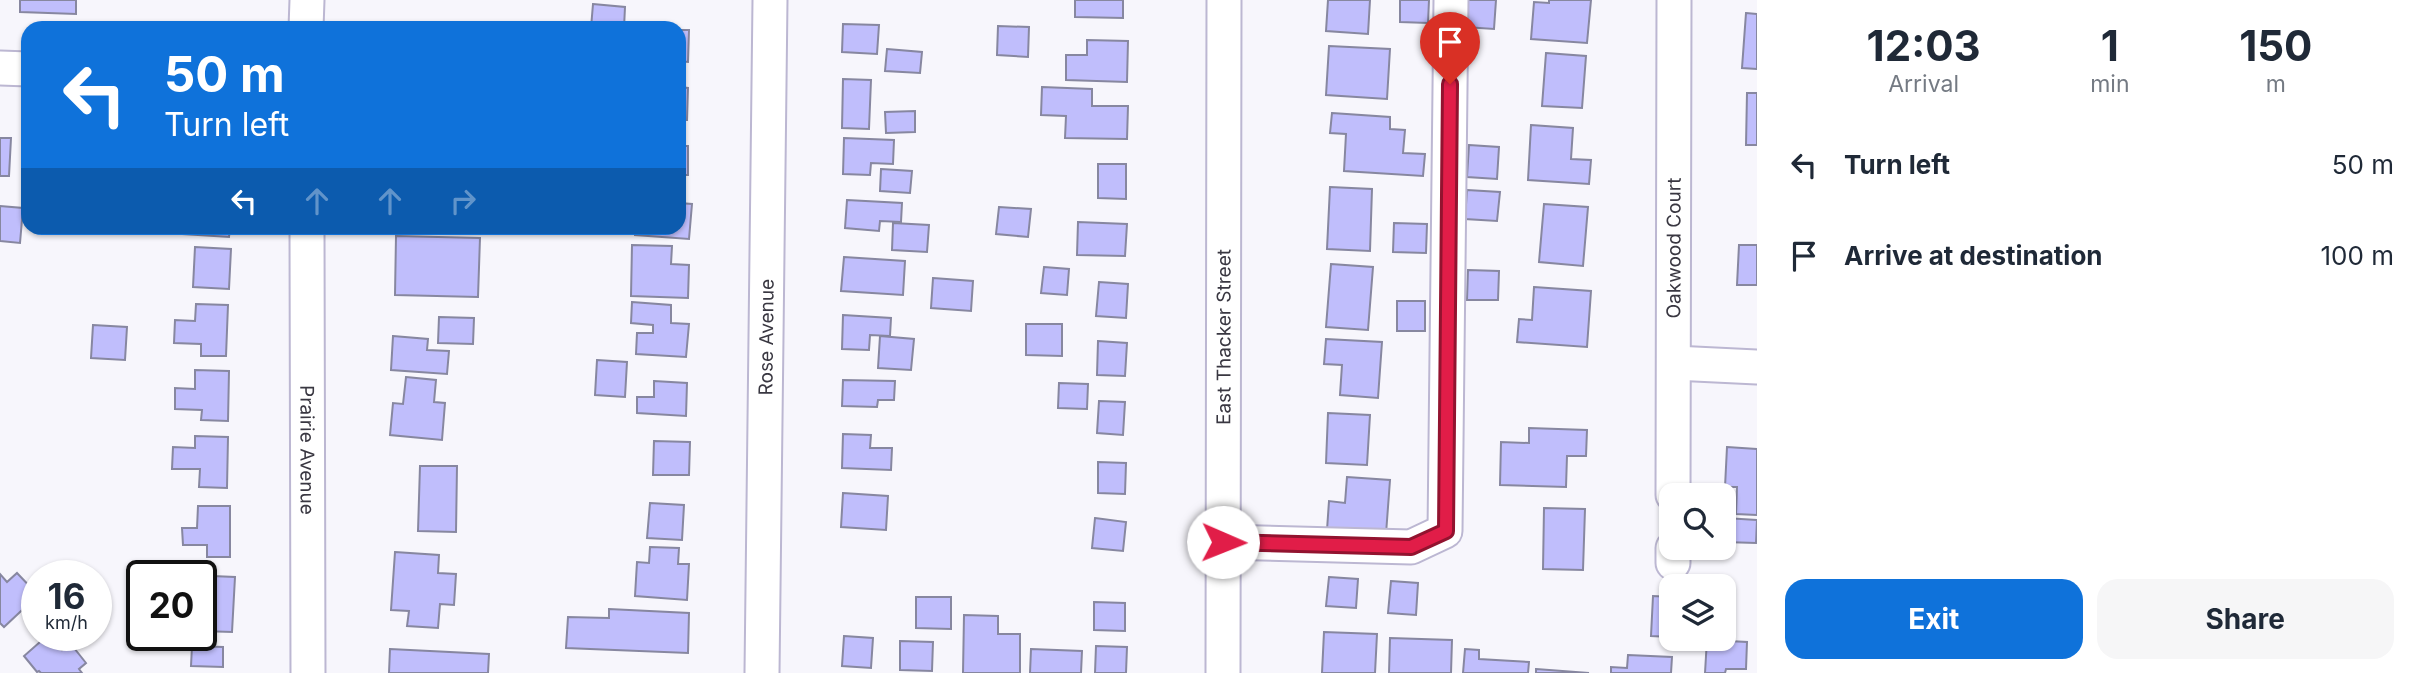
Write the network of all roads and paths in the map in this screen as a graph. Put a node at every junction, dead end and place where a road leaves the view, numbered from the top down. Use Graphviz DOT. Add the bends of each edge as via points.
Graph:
graph roads {
  1 [pos="307,0"];
  2 [pos="770,0"];
  3 [pos="1224,0"];
  4 [pos="1451,0"];
  5 [pos="1674,0"];
  6 [pos="306,21"];
  7 [pos="0,68"];
  8 [pos="21,69"];
  9 [pos="307,235"];
  10 [pos="1674,363"];
  11 [pos="1757,367"];
  12 [pos="1673,483"];
  13 [pos="1223,542"];
  14 [pos="308,673"];
  15 [pos="762,673"];
  16 [pos="1223,673"];
  1 -- 6 [label="street"];
  2 -- 15 [label="street, Rose Avenue"];
  3 -- 13 [label="street, East Thacker Street"];
  4 -- 13 [label="street" via="1446,531 1411,547"];
  5 -- 10 [label="street, Oakwood Court"];
  7 -- 8 [label="street"];
  9 -- 14 [label="street, Prairie Avenue"];
  10 -- 11 [label="street"];
  10 -- 12 [label="street, Oakwood Court"];
  13 -- 16 [label="street, East Thacker Street"];
}
